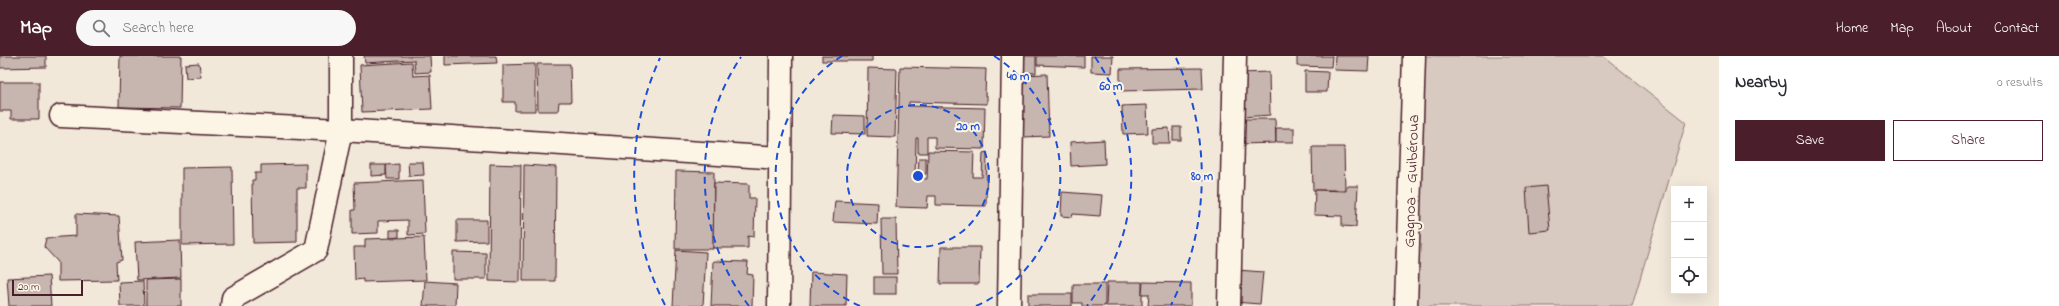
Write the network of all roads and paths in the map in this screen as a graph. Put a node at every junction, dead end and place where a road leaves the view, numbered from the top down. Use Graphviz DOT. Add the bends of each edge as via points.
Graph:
graph roads {
  1 [pos="341,56"];
  2 [pos="781,56"];
  3 [pos="1012,56"];
  4 [pos="1235,56"];
  5 [pos="1414,56"];
  6 [pos="61,116"];
  7 [pos="341,130"];
  8 [pos="780,158"];
  9 [pos="232,306"];
  10 [pos="778,306"];
  11 [pos="1009,306"];
  12 [pos="1229,306"];
  13 [pos="1406,306"];
  1 -- 7 [label="street"];
  2 -- 8 [label="street"];
  3 -- 11 [label="street"];
  4 -- 12 [label="street"];
  5 -- 13 [label="street, Gagnoa - Guibéroua"];
  6 -- 7 [label="street"];
  7 -- 8 [label="street"];
  7 -- 9 [label="street" via="316,250 233,298"];
  8 -- 10 [label="street"];
}
